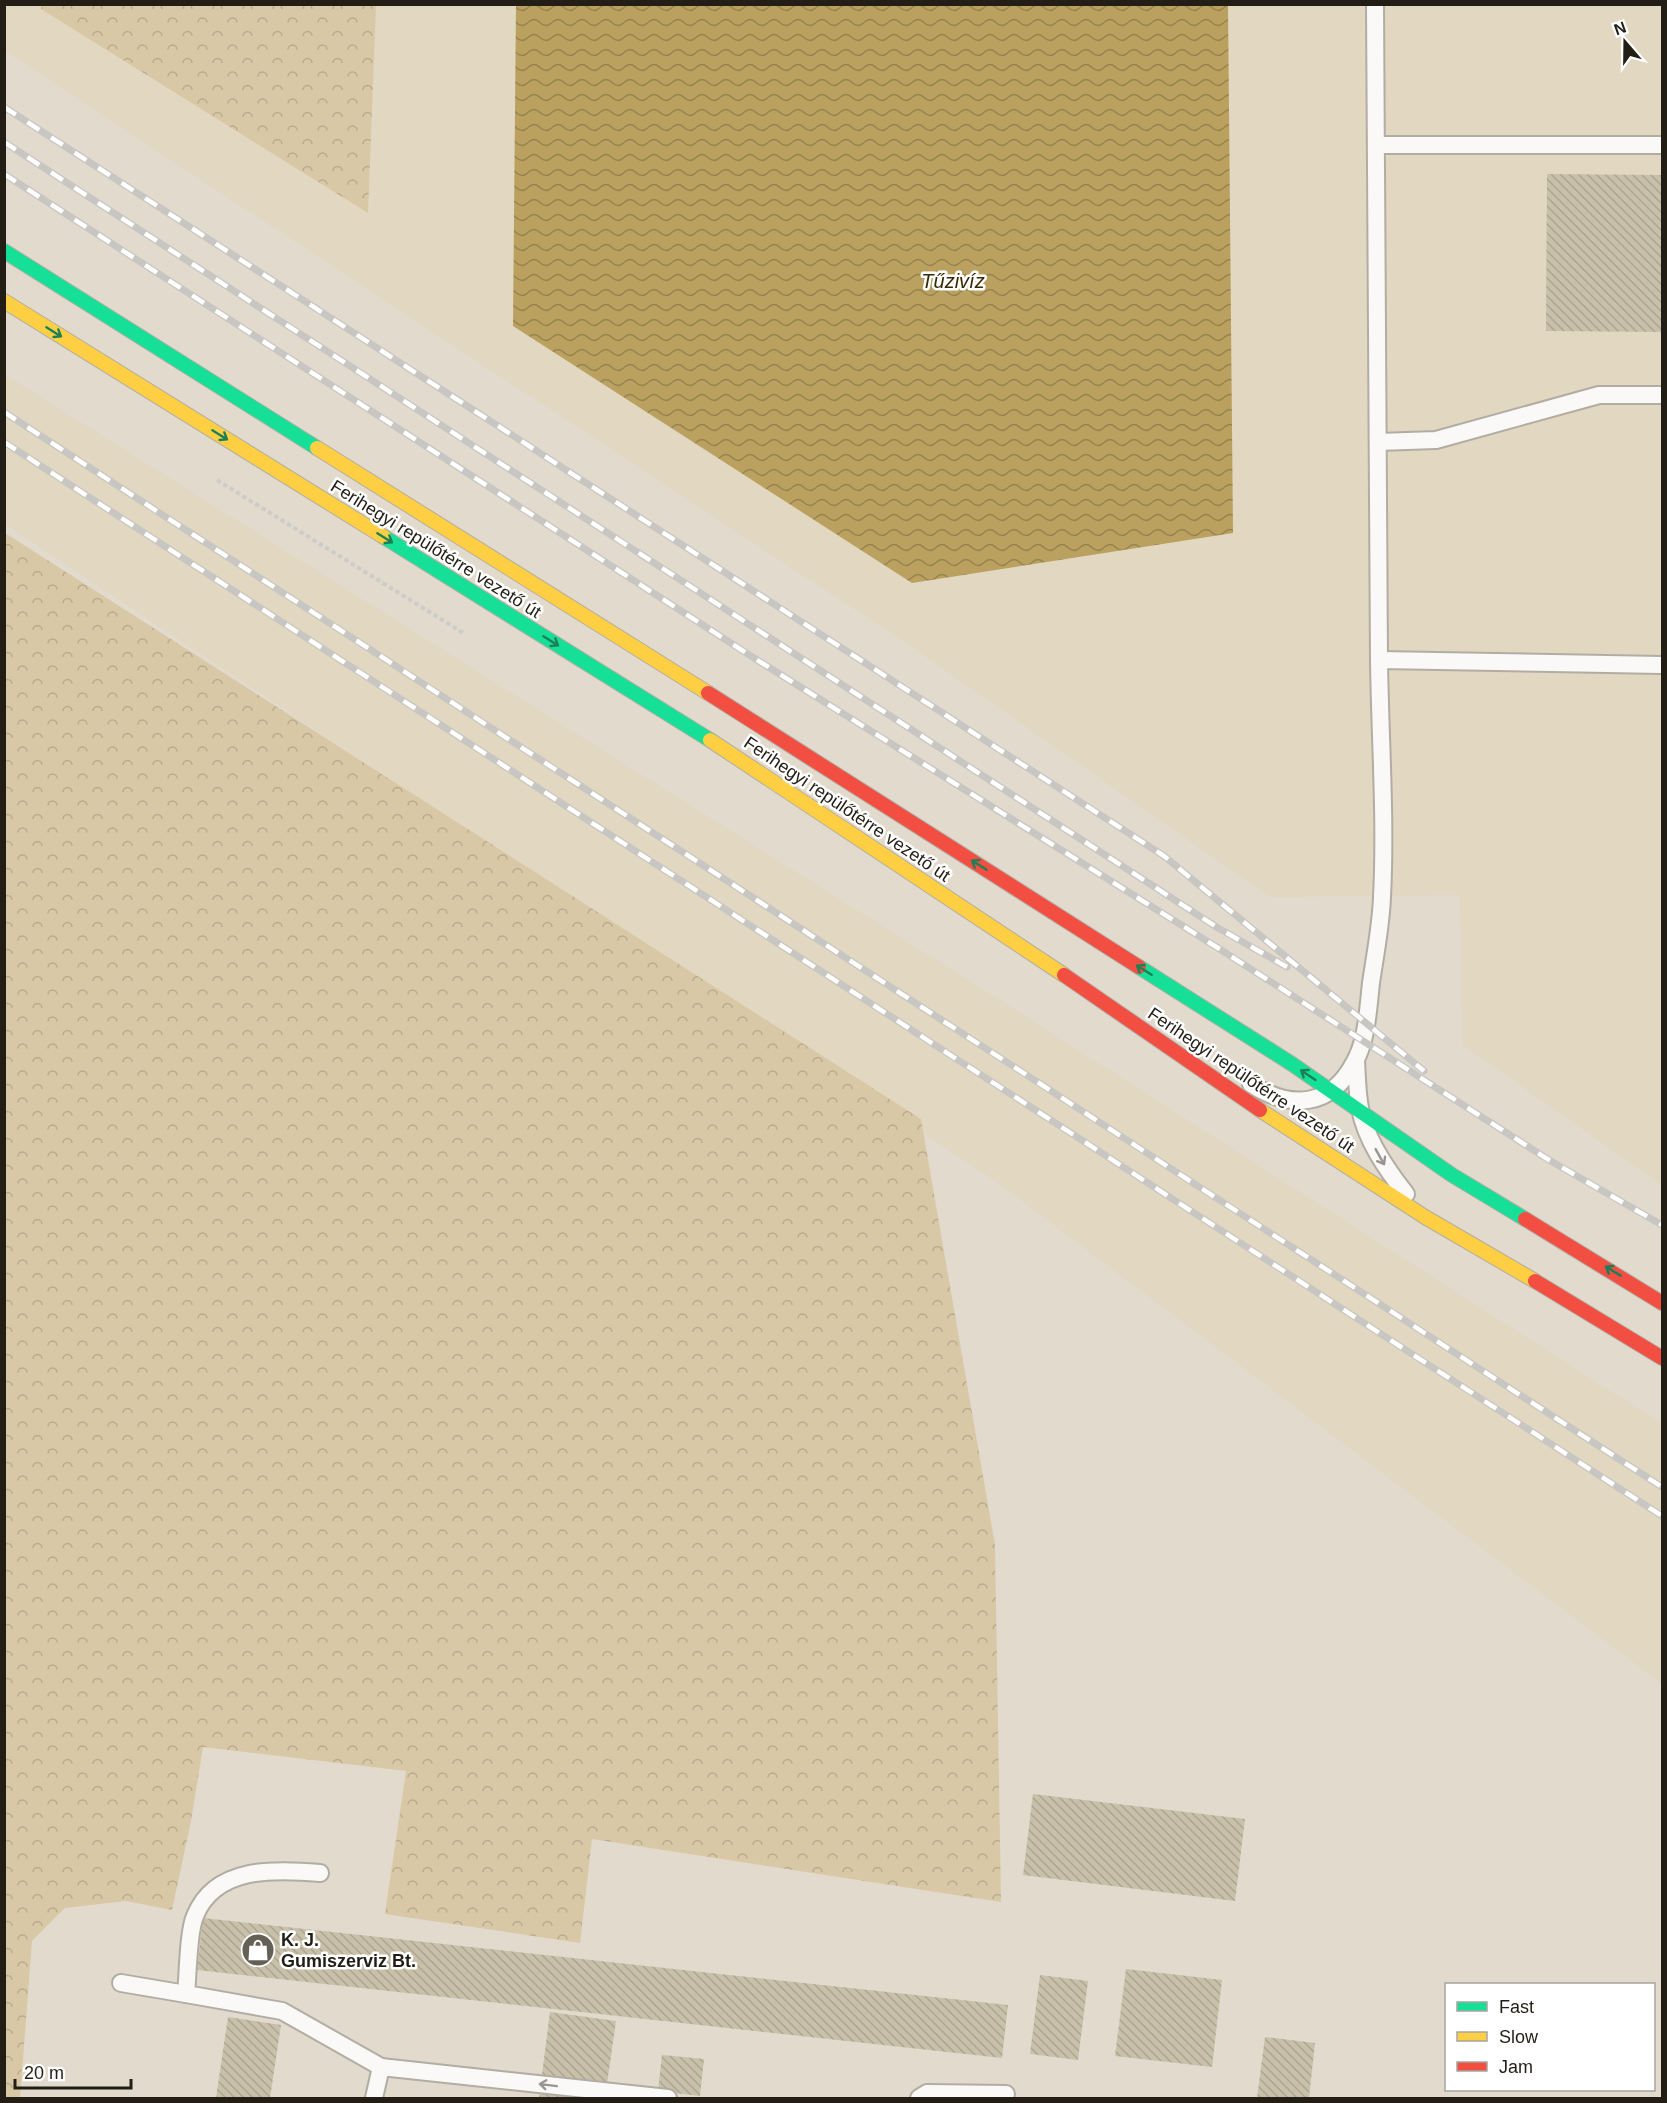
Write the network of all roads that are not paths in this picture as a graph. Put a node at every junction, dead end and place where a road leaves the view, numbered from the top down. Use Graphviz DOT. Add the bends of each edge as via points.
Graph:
graph roads {
  1 [pos="1375,4"];
  2 [pos="1376,145"];
  3 [pos="1662,145"];
  4 [pos="4,251"];
  5 [pos="4,301"];
  6 [pos="1662,395"];
  7 [pos="1378,442"];
  8 [pos="1379,660"];
  9 [pos="1662,665"];
  10 [pos="1052,967"];
  11 [pos="1356,1061"];
  12 [pos="1333,1092"];
  13 [pos="1360,1110"];
  14 [pos="1452,1174"];
  15 [pos="1425,1217"];
  16 [pos="1662,1303"];
  17 [pos="1662,1358"];
  18 [pos="320,1873"];
  19 [pos="121,1983"];
  20 [pos="186,1994"];
  21 [pos="381,2067"];
  22 [pos="1006,2094"];
  23 [pos="374,2098"];
  24 [pos="668,2098"];
  25 [pos="919,2098"];
  1 -- 2 [label="lane"];
  2 -- 3 [label="lane"];
  2 -- 7 [label="lane"];
  12 -- 4 [label="main road, Ferihegyi repülőtérre vezető út, one-way" via="752,720"];
  5 -- 10 [label="main road, Ferihegyi repülőtérre vezető út, one-way" via="730,752"];
  6 -- 7 [label="lane" via="1599,395 1436,440"];
  7 -- 8 [label="lane"];
  8 -- 9 [label="lane"];
  8 -- 11 [label="lane" via="1382,898 1368,1005"];
  10 -- 12 [label="lane" via="1127,1003 1268,1096 1315,1100"];
  10 -- 15 [label="main road, Ferihegyi repülőtérre vezető út" via="1282,1125"];
  11 -- 12 [label="lane"];
  11 -- 13 [label="lane"];
  11 -- 14 [label="lane" via="1375,1104"];
  12 -- 13 [label="main road, Ferihegyi repülőtérre vezető út"];
  13 -- 14 [label="main road, Ferihegyi repülőtérre vezető út"];
  13 -- 15 [label="lane, one-way" via="1386,1167"];
  16 -- 14 [label="main road, Ferihegyi repülőtérre vezető út, one-way"];
  15 -- 17 [label="main road, Ferihegyi repülőtérre vezető út"];
  18 -- 20 [label="lane" via="275,1869 252,1872 224,1883 206,1898 194,1917"];
  19 -- 20 [label="lane"];
  20 -- 21 [label="lane" via="282,2011"];
  21 -- 23 [label="lane"];
  24 -- 21 [label="lane, one-way"];
  22 -- 25 [label="lane" via="927,2093"];
}
